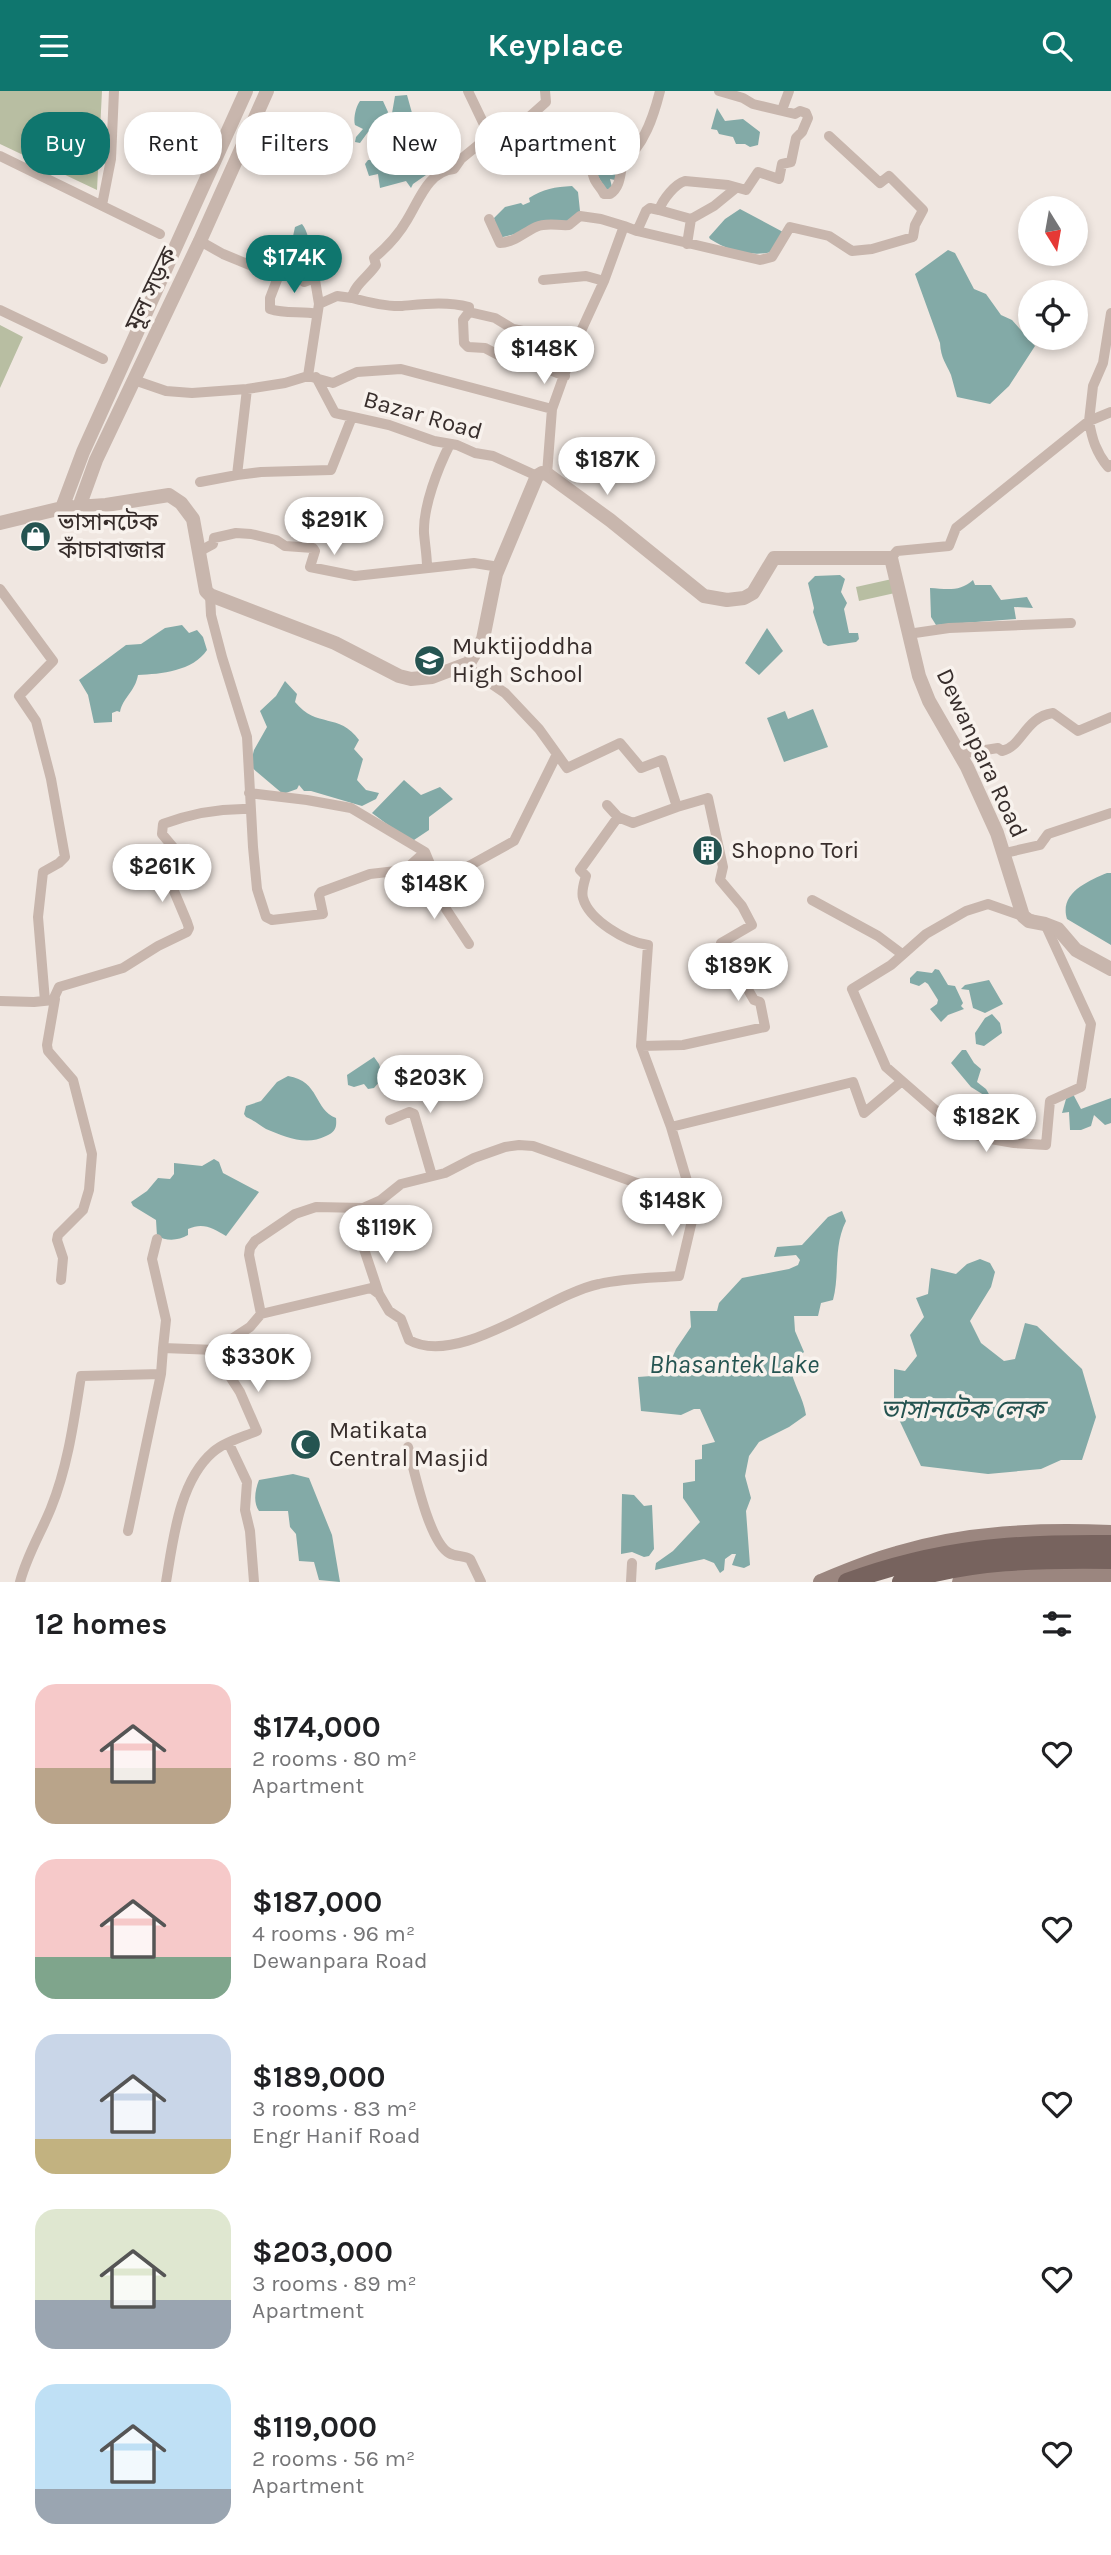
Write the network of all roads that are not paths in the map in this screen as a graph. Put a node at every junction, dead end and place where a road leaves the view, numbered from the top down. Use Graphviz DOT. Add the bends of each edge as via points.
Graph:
graph roads {
  1 [pos="114,91"];
  2 [pos="246,91"];
  3 [pos="267,91"];
  4 [pos="468,91"];
  5 [pos="545,91"];
  6 [pos="660,91"];
  7 [pos="719,91"];
  8 [pos="789,91"];
  9 [pos="782,110"];
  10 [pos="478,112"];
  11 [pos="535,112"];
  12 [pos="829,136"];
  13 [pos="640,144"];
  14 [pos="475,147"];
  15 [pos="0,156"];
  16 [pos="594,175"];
  17 [pos="620,175"];
  18 [pos="736,188"];
  19 [pos="102,205"];
  20 [pos="659,209"];
  21 [pos="489,219"];
  22 [pos="691,219"];
  23 [pos="624,226"];
  24 [pos="637,231"];
  25 [pos="160,233"];
  26 [pos="200,241"];
  27 [pos="687,244"];
  28 [pos="167,269"];
  29 [pos="280,272"];
  30 [pos="182,275"];
  31 [pos="543,279"];
  32 [pos="604,281"];
  33 [pos="352,298"];
  34 [pos="318,309"];
  35 [pos="0,310"];
  36 [pos="469,312"];
  37 [pos="1111,313"];
  38 [pos="576,342"];
  39 [pos="103,359"];
  40 [pos="565,376"];
  41 [pos="312,377"];
  42 [pos="134,380"];
  43 [pos="247,389"];
  44 [pos="552,409"];
  45 [pos="1111,412"];
  46 [pos="352,417"];
  47 [pos="1089,421"];
  48 [pos="450,444"];
  49 [pos="1111,465"];
  50 [pos="237,475"];
  51 [pos="542,475"];
  52 [pos="200,482"];
  53 [pos="79,507"];
  54 [pos="62,509"];
  55 [pos="0,523"];
  56 [pos="200,551"];
  57 [pos="891,558"];
  58 [pos="427,567"];
  59 [pos="499,568"];
  60 [pos="0,589"];
  61 [pos="210,595"];
  62 [pos="1071,623"];
  63 [pos="908,634"];
  64 [pos="464,665"];
  65 [pos="1111,717"];
  66 [pos="557,754"];
  67 [pos="960,754"];
  68 [pos="249,793"];
  69 [pos="607,805"];
  70 [pos="677,807"];
  71 [pos="250,809"];
  72 [pos="1111,813"];
  73 [pos="618,817"];
  74 [pos="425,852"];
  75 [pos="1005,853"];
  76 [pos="440,882"];
  77 [pos="812,900"];
  78 [pos="1024,916"];
  79 [pos="1045,924"];
  80 [pos="468,944"];
  81 [pos="898,959"];
  82 [pos="1111,969"];
  83 [pos="50,1000"];
  84 [pos="0,1001"];
  85 [pos="641,1047"];
  86 [pos="902,1081"];
  87 [pos="390,1120"];
  88 [pos="671,1127"];
  89 [pos="432,1176"];
  90 [pos="695,1207"];
  91 [pos="157,1239"];
  92 [pos="363,1247"];
  93 [pos="61,1280"];
  94 [pos="379,1294"];
  95 [pos="261,1314"];
  96 [pos="163,1348"];
  97 [pos="216,1350"];
  98 [pos="161,1374"];
  99 [pos="229,1444"];
  100 [pos="408,1447"];
  101 [pos="128,1531"];
  102 [pos="1111,1533"];
  103 [pos="1111,1544"];
  104 [pos="1111,1560"];
  105 [pos="632,1563"];
  106 [pos="1111,1575"];
  107 [pos="949,1578"];
  108 [pos="20,1582"];
  109 [pos="166,1582"];
  110 [pos="254,1582"];
  111 [pos="481,1582"];
  112 [pos="631,1582"];
  113 [pos="821,1582"];
  114 [pos="847,1582"];
  115 [pos="901,1582"];
  1 -- 19 [label="street" via="111,159"];
  2 -- 28 [label="street, মূল সড়ক"];
  3 -- 26 [label="street, মূল সড়ক"];
  4 -- 10 [label="street"];
  5 -- 11 [label="street" via="545,102"];
  6 -- 13 [label="street"];
  7 -- 9 [label="street"];
  8 -- 9 [label="street"];
  9 -- 18 [label="street" via="800,111 808,118 796,138 791,162 782,164 779,179 758,172 747,190"];
  12 -- 27 [label="street" via="880,183 889,176 923,210 913,237 852,251 829,236 790,227 772,257 760,260"];
  14 -- 33 [label="street" via="454,169 430,181 405,223 374,258 376,265"];
  15 -- 19 [label="street"];
  16 -- 17 [label="street" via="604,194 610,194"];
  18 -- 20 [label="street" via="685,181"];
  18 -- 22 [label="street"];
  19 -- 25 [label="street"];
  20 -- 22 [label="street"];
  20 -- 24 [label="street" via="646,211"];
  21 -- 23 [label="street" via="500,243 551,223 569,225 580,216"];
  22 -- 27 [label="street"];
  23 -- 24 [label="street"];
  23 -- 32 [label="street"];
  24 -- 27 [label="street"];
  26 -- 29 [label="street" via="252,267"];
  26 -- 30 [label="street, মূল সড়ক"];
  28 -- 30 [label="street"];
  28 -- 54 [label="street, মূল সড়ক" via="83,452"];
  29 -- 34 [label="street" via="295,272 304,282 314,274"];
  29 -- 34 [label="street" via="270,309 281,313"];
  30 -- 42 [label="street, মূল সড়ক"];
  31 -- 32 [label="street" via="586,275"];
  32 -- 38 [label="street"];
  33 -- 34 [label="street" via="337,296"];
  33 -- 36 [label="street" via="401,306 422,302 459,305 468,307"];
  34 -- 41 [label="street"];
  35 -- 39 [label="street"];
  36 -- 38 [label="street" via="495,318 513,329"];
  36 -- 40 [label="street" via="463,320 468,347 485,348"];
  37 -- 47 [label="street"];
  38 -- 40 [label="street"];
  40 -- 44 [label="street"];
  41 -- 43 [label="street"];
  41 -- 44 [label="street, Bazar Road" via="333,383 357,372 401,369"];
  41 -- 46 [label="street, Bazar Road" via="335,413"];
  42 -- 43 [label="street" via="177,392"];
  42 -- 53 [label="street, মূল সড়ক"];
  43 -- 50 [label="street"];
  44 -- 51 [label="street"];
  45 -- 47 [label="street"];
  46 -- 48 [label="street, Bazar Road"];
  46 -- 50 [label="street" via="331,470"];
  47 -- 49 [label="street" via="1098,455"];
  47 -- 57 [label="street" via="956,529 949,546 897,551"];
  48 -- 51 [label="street, Bazar Road"];
  48 -- 58 [label="street" via="429,499 424,530"];
  50 -- 52 [label="street"];
  51 -- 57 [label="street" via="610,520 704,596 744,598 753,593 774,558"];
  51 -- 59 [label="street"];
  53 -- 54 [label="street"];
  53 -- 56 [label="street" via="169,495 194,519"];
  54 -- 55 [label="street"];
  56 -- 58 [label="street" via="213,544 214,538 236,533 313,548 310,567 338,574"];
  56 -- 61 [label="street"];
  57 -- 63 [label="street, Dewanpara Road"];
  58 -- 59 [label="street" via="474,563"];
  59 -- 64 [label="street" via="483,639"];
  60 -- 83 [label="street" via="53,661 19,696 36,721 65,857 43,872 38,917"];
  61 -- 64 [label="street" via="335,643 399,676 432,677"];
  61 -- 68 [label="street" via="211,615 247,737"];
  62 -- 63 [label="street"];
  63 -- 67 [label="street, Dewanpara Road" via="929,701"];
  64 -- 66 [label="street" via="505,693"];
  65 -- 67 [label="street" via="1078,731 1053,713 1045,714 1032,721 1008,749"];
  66 -- 70 [label="street" via="567,768 620,743 641,768 662,761"];
  66 -- 76 [label="street" via="514,841"];
  67 -- 75 [label="street, Dewanpara Road"];
  68 -- 71 [label="street"];
  68 -- 74 [label="street" via="351,808"];
  69 -- 73 [label="street"];
  70 -- 73 [label="street" via="634,823"];
  70 -- 85 [label="street" via="708,798 723,867 720,880 752,925 721,943 754,1000 760,1002 765,1027 683,1045"];
  71 -- 74 [label="street" via="257,889 266,917 272,920 323,914 321,892 370,874 405,870"];
  71 -- 83 [label="street" via="212,810 163,824 162,834 190,872 173,880 171,887 187,932 123,968 59,987"];
  72 -- 75 [label="street" via="1048,834 1040,845"];
  73 -- 85 [label="street" via="580,870 586,876 582,894 588,910 617,933 648,946"];
  74 -- 76 [label="street"];
  75 -- 78 [label="street, Dewanpara Road"];
  76 -- 80 [label="street" via="446,909"];
  77 -- 81 [label="street" via="878,936 902,954"];
  78 -- 79 [label="street" via="1029,922"];
  78 -- 81 [label="street" via="988,904 966,911 926,934"];
  79 -- 82 [label="street" via="1058,929 1076,950"];
  79 -- 86 [label="street" via="1091,1024 1081,1087 1049,1101 1046,1145 997,1141 964,1131"];
  81 -- 86 [label="street" via="852,989 886,1067"];
  83 -- 84 [label="street"];
  83 -- 93 [label="street" via="48,1051 73,1080 92,1154 83,1210 58,1235"];
  85 -- 88 [label="street"];
  86 -- 88 [label="street" via="864,1113 853,1082"];
  87 -- 89 [label="street" via="414,1114"];
  88 -- 90 [label="street"];
  89 -- 90 [label="street" via="505,1147 533,1146"];
  89 -- 95 [label="street" via="401,1184 363,1208 316,1207 295,1214 255,1241 249,1255"];
  90 -- 94 [label="street" via="680,1276 598,1284 507,1327 463,1342 422,1347 414,1343"];
  91 -- 96 [label="street" via="152,1259 166,1320"];
  92 -- 94 [label="street"];
  94 -- 95 [label="street" via="371,1288"];
  95 -- 99 [label="street" via="224,1343 231,1378 257,1431"];
  96 -- 97 [label="street"];
  96 -- 98 [label="street"];
  98 -- 101 [label="street"];
  98 -- 108 [label="street" via="81,1376 72,1437 55,1496"];
  99 -- 109 [label="street" via="214,1450 189,1487 177,1518"];
  99 -- 110 [label="street" via="247,1482"];
  100 -- 111 [label="street" via="425,1513 444,1549 470,1559"];
  102 -- 113 [label="main road" via="1017,1533 942,1543 896,1554"];
  103 -- 114 [label="main road" via="1034,1543 944,1553"];
  104 -- 107 [label="main road" via="982,1563"];
  105 -- 112 [label="street"];
  106 -- 107 [label="main road"];
  107 -- 115 [label="main road"];
}
